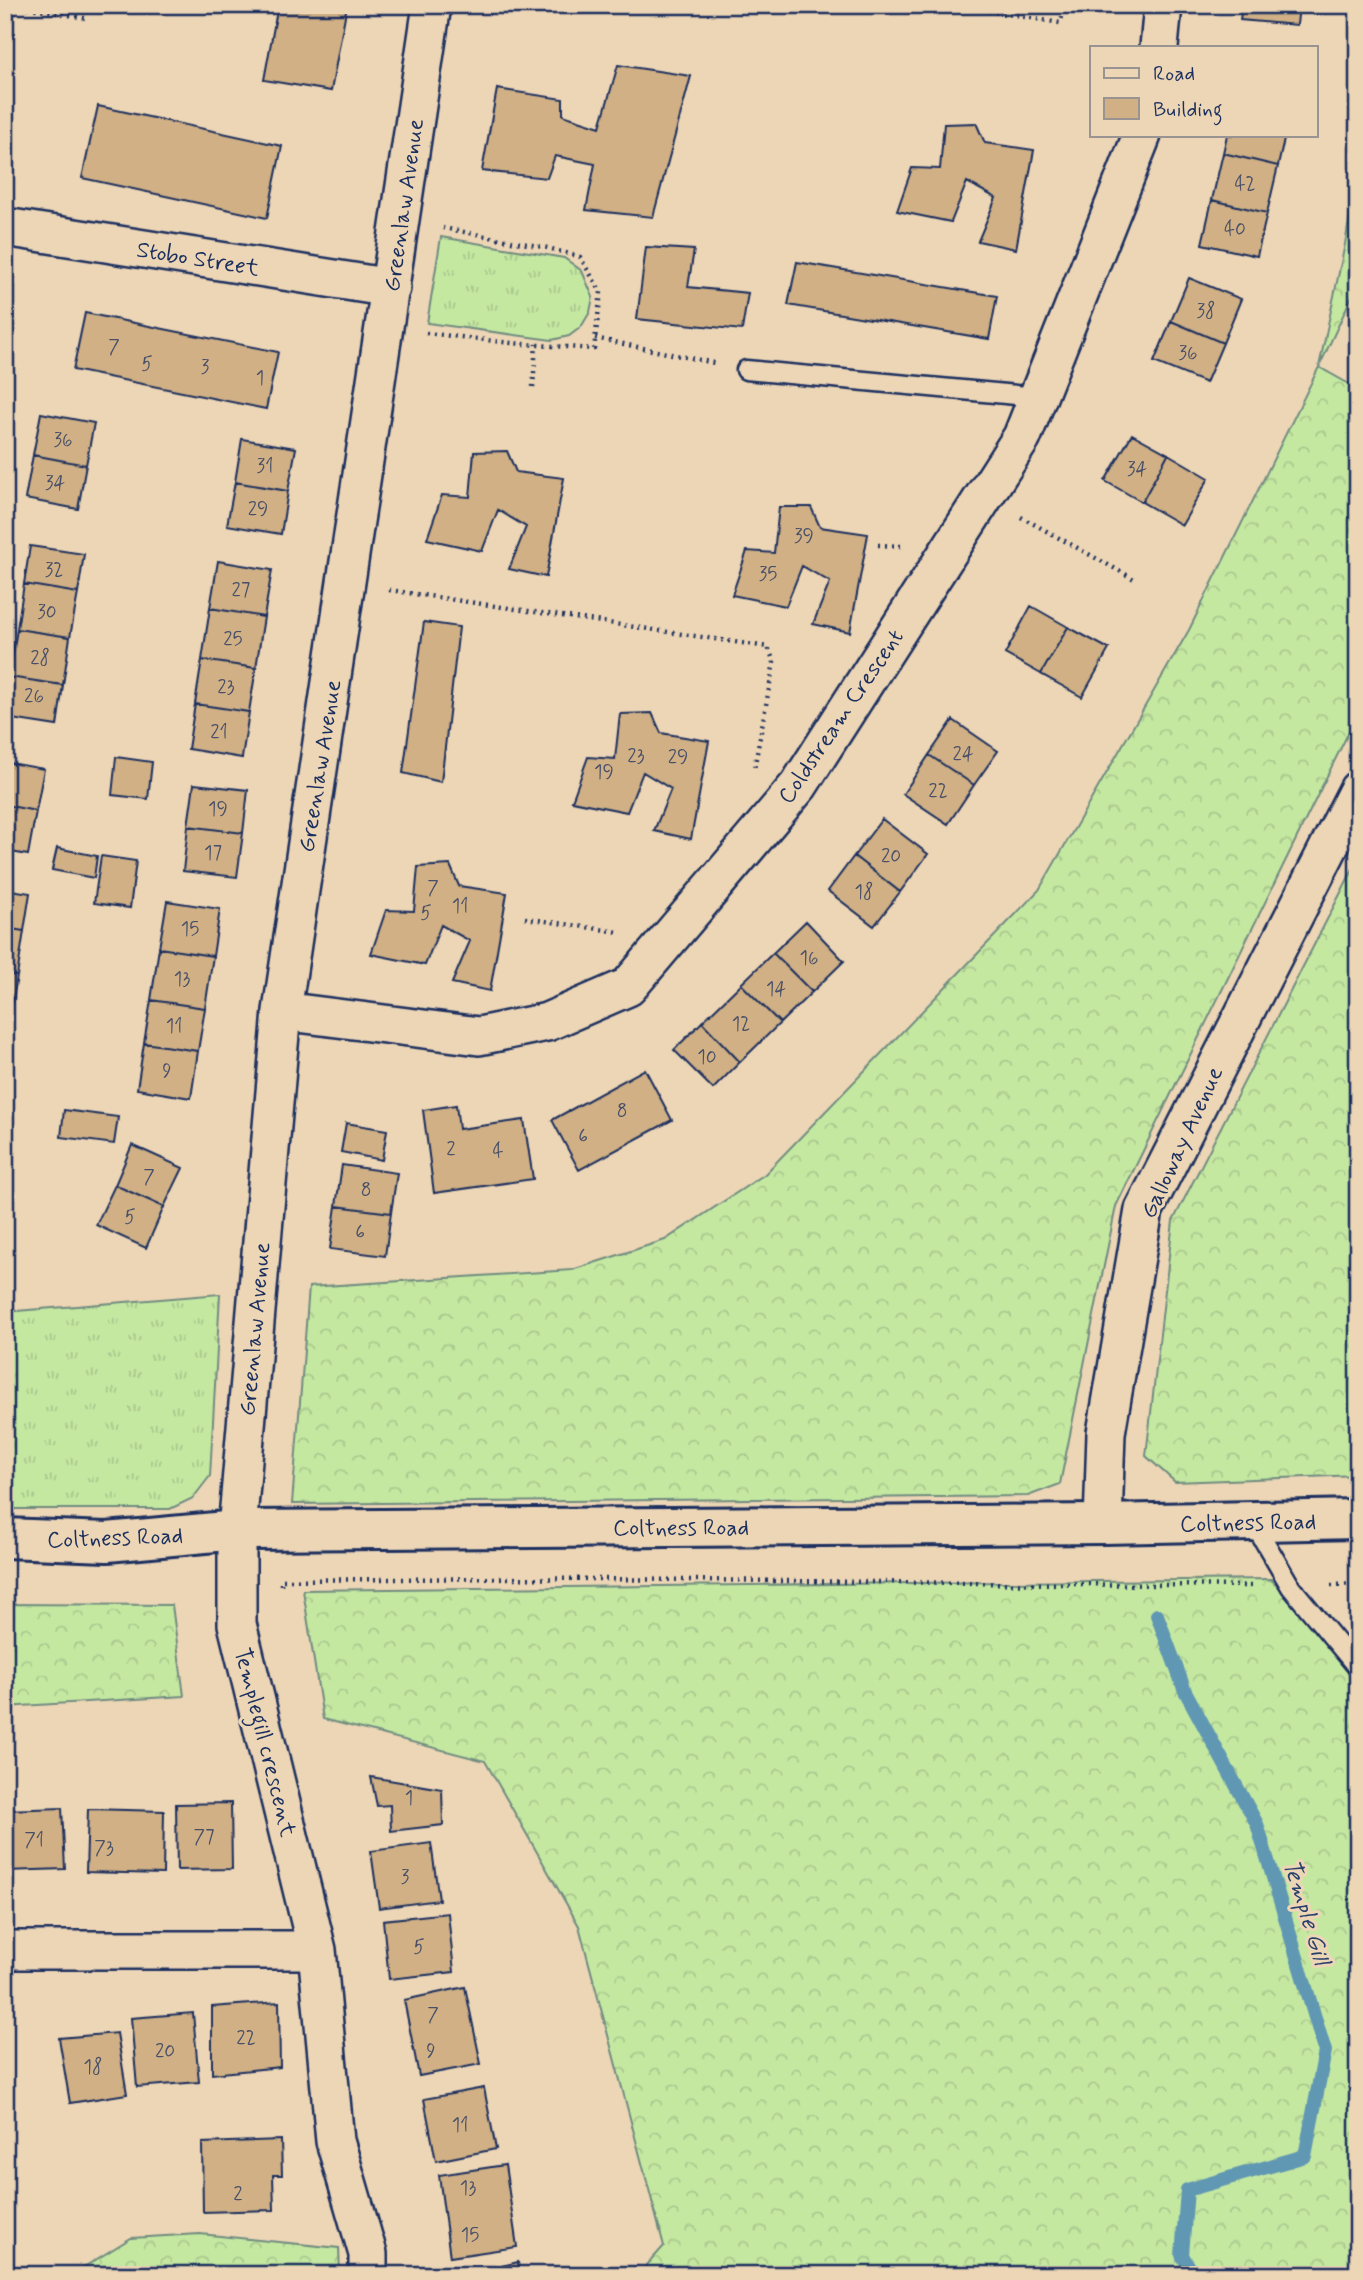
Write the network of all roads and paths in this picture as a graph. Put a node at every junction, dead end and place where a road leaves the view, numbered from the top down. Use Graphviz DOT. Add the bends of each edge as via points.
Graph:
graph roads {
  1 [pos="14,5"];
  2 [pos="432,5"];
  3 [pos="954,5"];
  4 [pos="1066,5"];
  5 [pos="1163,5"];
  6 [pos="85,18"];
  7 [pos="1159,46"];
  8 [pos="1142,136"];
  9 [pos="400,221"];
  10 [pos="5,227"];
  11 [pos="391,288"];
  12 [pos="385,329"];
  13 [pos="595,338"];
  14 [pos="536,344"];
  15 [pos="746,370"];
  16 [pos="533,387"];
  17 [pos="1038,397"];
  18 [pos="984,496"];
  19 [pos="1134,579"];
  20 [pos="346,584"];
  21 [pos="1358,790"];
  22 [pos="782,804"];
  23 [pos="525,919"];
  24 [pos="668,939"];
  25 [pos="282,1011"];
  26 [pos="1358,1520"];
  27 [pos="1253,1522"];
  28 [pos="1103,1524"];
  29 [pos="237,1530"];
  30 [pos="5,1538"];
  31 [pos="1358,1584"];
  32 [pos="1291,1587"];
  33 [pos="280,1592"];
  34 [pos="1358,1668"];
  35 [pos="5,1950"];
  36 [pos="317,1951"];
  37 [pos="368,2275"];
  1 -- 6 [label="path"];
  2 -- 9 [label="street, Greenlaw Avenue"];
  3 -- 4 [label="path" via="1060,23"];
  5 -- 7 [label="street"];
  8 -- 17 [label="street, Coldstream Crescent"];
  9 -- 11 [label="street, Greenlaw Avenue"];
  9 -- 13 [label="path" via="580,257 601,292"];
  10 -- 11 [label="street, Stobo Street"];
  11 -- 12 [label="street, Greenlaw Avenue"];
  12 -- 14 [label="path"];
  12 -- 20 [label="street, Greenlaw Avenue"];
  13 -- 14 [label="path" via="594,349"];
  13 -- 15 [label="path"];
  14 -- 16 [label="path"];
  15 -- 17 [label="lane"];
  17 -- 18 [label="street, Coldstream Crescent" via="1022,437"];
  18 -- 19 [label="path"];
  18 -- 22 [label="street, Coldstream Crescent" via="799,785"];
  20 -- 22 [label="path" via="768,647 774,662 751,786"];
  20 -- 25 [label="street, Greenlaw Avenue"];
  21 -- 28 [label="street, Galloway Avenue" via="1144,1210 1106,1433"];
  22 -- 24 [label="street, Coldstream Crescent"];
  23 -- 24 [label="path"];
  24 -- 25 [label="street, Coldstream Crescent" via="628,987 547,1022 479,1036"];
  25 -- 29 [label="street, Greenlaw Avenue"];
  26 -- 27 [label="street, Coltness Road"];
  27 -- 28 [label="street, Coltness Road"];
  27 -- 32 [label="lane"];
  28 -- 29 [label="street, Coltness Road"];
  29 -- 30 [label="street, Coltness Road" via="107,1542"];
  29 -- 36 [label="street, Templegill crescent" via="237,1623"];
  31 -- 32 [label="path"];
  32 -- 33 [label="path" via="503,1578 281,1580"];
  32 -- 34 [label="lane"];
  35 -- 36 [label="street"];
  36 -- 37 [label="street, Templegill crescent" via="335,2141 368,2255"];
}
